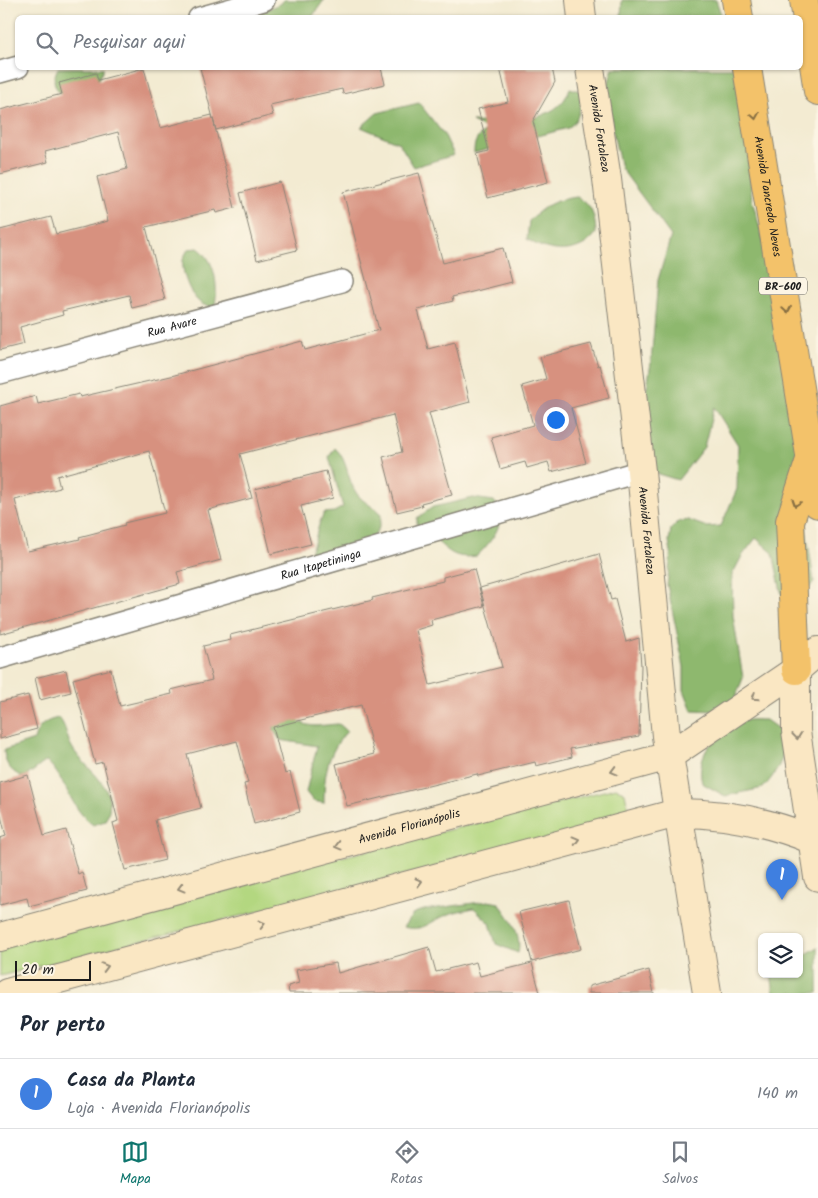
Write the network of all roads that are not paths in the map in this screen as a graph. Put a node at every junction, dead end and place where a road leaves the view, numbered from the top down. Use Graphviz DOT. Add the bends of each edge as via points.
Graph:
graph roads {
  1 [pos="264,0"];
  2 [pos="580,0"];
  3 [pos="736,0"];
  4 [pos="804,0"];
  5 [pos="211,15"];
  6 [pos="582,15"];
  7 [pos="738,15"];
  8 [pos="15,68"];
  9 [pos="590,70"];
  10 [pos="747,70"];
  11 [pos="0,72"];
  12 [pos="818,91"];
  13 [pos="342,281"];
  14 [pos="0,373"];
  15 [pos="811,457"];
  16 [pos="640,471"];
  17 [pos="818,504"];
  18 [pos="818,651"];
  19 [pos="0,658"];
  20 [pos="796,670"];
  21 [pos="669,756"];
  22 [pos="678,813"];
  23 [pos="811,839"];
  24 [pos="818,877"];
  25 [pos="0,937"];
  26 [pos="7,993"];
  27 [pos="707,993"];
  1 -- 5 [label="street"];
  2 -- 6 [label="street"];
  3 -- 7 [label="main road"];
  4 -- 12 [label="main road"];
  8 -- 11 [label="street"];
  9 -- 16 [label="street, Avenida Fortaleza" via="607,179"];
  10 -- 15 [label="main road, Avenida Tancredo Neves / BR-600, one-way"];
  13 -- 14 [label="street, Rua Avare"];
  15 -- 17 [label="main road, Avenida Tancredo Neves / BR-600"];
  15 -- 20 [label="main road, one-way" via="790,521"];
  16 -- 19 [label="street, Rua Itapetininga"];
  16 -- 21 [label="street, Avenida Fortaleza"];
  18 -- 20 [label="street, Avenida Florianópolis"];
  20 -- 21 [label="street, Avenida Florianópolis, one-way"];
  20 -- 23 [label="street, one-way" via="796,731"];
  21 -- 22 [label="street, Avenida Fortaleza"];
  21 -- 25 [label="street, Avenida Florianópolis, one-way"];
  22 -- 23 [label="street" via="706,813 772,825"];
  26 -- 22 [label="street, one-way"];
  22 -- 27 [label="street, Avenida Fortaleza"];
  23 -- 24 [label="street"];
}
